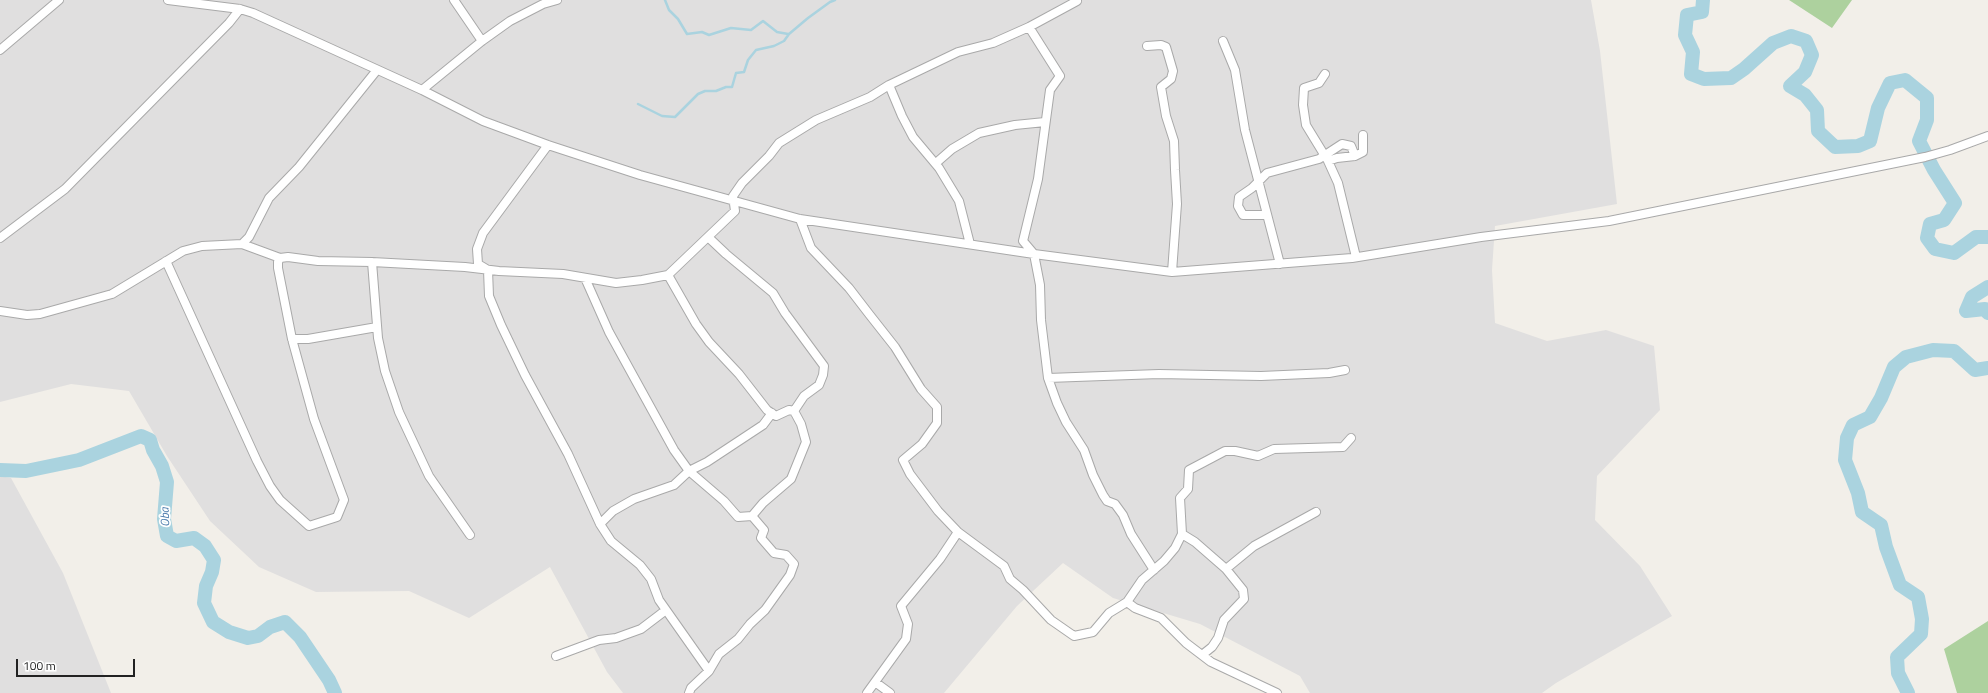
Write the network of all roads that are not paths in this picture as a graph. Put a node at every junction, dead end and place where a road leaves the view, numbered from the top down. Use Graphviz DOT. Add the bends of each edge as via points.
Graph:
graph roads {
  1 [pos="59,0"];
  2 [pos="168,0"];
  3 [pos="454,0"];
  4 [pos="556,0"];
  5 [pos="1077,0"];
  6 [pos="542,2"];
  7 [pos="224,4"];
  8 [pos="240,9"];
  9 [pos="1029,27"];
  10 [pos="482,41"];
  11 [pos="1223,41"];
  12 [pos="1147,46"];
  13 [pos="0,50"];
  14 [pos="377,70"];
  15 [pos="1325,74"];
  16 [pos="889,85"];
  17 [pos="422,90"];
  18 [pos="1045,122"];
  19 [pos="1363,135"];
  20 [pos="1988,136"];
  21 [pos="548,145"];
  22 [pos="1355,156"];
  23 [pos="1326,158"];
  24 [pos="936,164"];
  25 [pos="1258,181"];
  26 [pos="735,201"];
  27 [pos="1267,215"];
  28 [pos="800,219"];
  29 [pos="708,237"];
  30 [pos="0,238"];
  31 [pos="242,244"];
  32 [pos="970,244"];
  33 [pos="1034,254"];
  34 [pos="1356,257"];
  35 [pos="280,258"];
  36 [pos="166,261"];
  37 [pos="372,262"];
  38 [pos="1280,264"];
  39 [pos="488,270"];
  40 [pos="1172,272"];
  41 [pos="668,275"];
  42 [pos="585,278"];
  43 [pos="0,311"];
  44 [pos="377,327"];
  45 [pos="292,339"];
  46 [pos="1345,370"];
  47 [pos="1048,378"];
  48 [pos="794,411"];
  49 [pos="772,413"];
  50 [pos="1351,438"];
  51 [pos="689,471"];
  52 [pos="1316,512"];
  53 [pos="752,516"];
  54 [pos="600,524"];
  55 [pos="958,532"];
  56 [pos="1182,534"];
  57 [pos="470,536"];
  58 [pos="1226,569"];
  59 [pos="1154,570"];
  60 [pos="1127,602"];
  61 [pos="666,610"];
  62 [pos="1202,655"];
  63 [pos="556,656"];
  64 [pos="709,671"];
  65 [pos="875,682"];
  66 [pos="690,693"];
  67 [pos="867,693"];
  68 [pos="890,693"];
  69 [pos="1277,693"];
  1 -- 13 [label="street"];
  2 -- 7 [label="street"];
  3 -- 10 [label="street"];
  4 -- 6 [label="street"];
  5 -- 9 [label="street"];
  6 -- 10 [label="street"];
  7 -- 8 [label="street"];
  8 -- 14 [label="street"];
  8 -- 30 [label="street" via="65,189"];
  9 -- 16 [label="street" via="993,43 958,52"];
  9 -- 18 [label="street" via="1060,76 1050,90"];
  10 -- 17 [label="street"];
  11 -- 25 [label="street" via="1234,70"];
  12 -- 40 [label="street" via="1166,47 1173,71 1171,79 1161,87 1174,141 1176,224"];
  14 -- 17 [label="street"];
  14 -- 31 [label="street" via="299,167 269,198 249,237"];
  15 -- 23 [label="street" via="1319,83 1304,88 1303,105 1306,125"];
  16 -- 24 [label="street" via="913,137"];
  16 -- 26 [label="street" via="870,97 816,120 779,143 742,183 733,196"];
  17 -- 21 [label="street" via="483,121"];
  18 -- 24 [label="street" via="979,133 952,149"];
  18 -- 33 [label="street" via="1038,179 1023,242"];
  19 -- 22 [label="street" via="1363,152"];
  20 -- 34 [label="street" via="1925,157 1609,221 1481,237"];
  21 -- 26 [label="street" via="640,175"];
  21 -- 39 [label="street" via="483,233 476,249 476,258 478,264"];
  22 -- 23 [label="street"];
  22 -- 23 [label="street" via="1351,146 1342,144"];
  23 -- 25 [label="street" via="1267,173"];
  23 -- 34 [label="street" via="1338,183"];
  24 -- 32 [label="street" via="959,201"];
  25 -- 27 [label="street"];
  25 -- 27 [label="street" via="1239,197 1238,206 1243,215"];
  26 -- 28 [label="street"];
  26 -- 29 [label="street" via="735,211"];
  27 -- 38 [label="street"];
  28 -- 32 [label="street"];
  28 -- 55 [label="street" via="811,248 864,307 895,347 921,389 937,407 937,423 922,444 902,460 938,511"];
  29 -- 41 [label="street"];
  29 -- 48 [label="street" via="773,293 824,366 819,385 804,396"];
  31 -- 35 [label="street"];
  31 -- 36 [label="street" via="202,246"];
  32 -- 33 [label="street"];
  33 -- 40 [label="street"];
  33 -- 47 [label="street" via="1040,285"];
  34 -- 38 [label="street"];
  35 -- 37 [label="street"];
  35 -- 45 [label="street" via="278,268"];
  36 -- 43 [label="street" via="112,294 40,314"];
  36 -- 45 [label="street" via="253,454 270,486 280,500 309,526 337,518 344,500 314,419"];
  37 -- 39 [label="street"];
  37 -- 44 [label="street"];
  38 -- 40 [label="street"];
  39 -- 42 [label="street" via="563,274"];
  39 -- 54 [label="street" via="489,296 501,325 568,454"];
  41 -- 42 [label="street" via="616,283"];
  41 -- 49 [label="street" via="709,342"];
  42 -- 51 [label="street" via="609,332 651,411"];
  44 -- 45 [label="street" via="308,339"];
  44 -- 57 [label="street" via="385,372 399,412 429,476"];
  46 -- 47 [label="street" via="1260,376 1159,374"];
  47 -- 59 [label="street" via="1057,403 1084,450 1103,495 1107,501 1115,504 1123,515"];
  48 -- 49 [label="street" via="789,410 776,416"];
  48 -- 53 [label="street" via="806,442 804,448 791,480 763,503"];
  49 -- 51 [label="street" via="763,425"];
  50 -- 56 [label="street" via="1343,447 1274,449 1258,456 1224,451 1203,462 1189,470 1188,489 1180,498"];
  51 -- 53 [label="street" via="724,501 738,517"];
  51 -- 54 [label="street" via="674,485 649,492 613,511"];
  52 -- 58 [label="street" via="1254,546"];
  53 -- 64 [label="street" via="764,530 761,538 774,553 786,555 794,564 778,593 738,639 719,654"];
  54 -- 61 [label="street" via="611,540 651,579"];
  55 -- 60 [label="street" via="1004,566 1010,579 1050,620 1074,636 1093,632 1109,614"];
  55 -- 65 [label="street" via="940,559 901,606 908,624 906,640"];
  56 -- 58 [label="street" via="1196,542"];
  56 -- 59 [label="street" via="1175,548"];
  58 -- 62 [label="street" via="1243,590 1244,599 1224,620 1218,638"];
  59 -- 60 [label="street" via="1142,580"];
  60 -- 62 [label="street" via="1135,608 1161,618 1186,644"];
  61 -- 63 [label="street" via="641,629 616,638 599,640"];
  61 -- 64 [label="street"];
  62 -- 69 [label="street" via="1211,662"];
  64 -- 66 [label="street" via="691,688"];
  65 -- 67 [label="street"];
  65 -- 68 [label="street"];
}
